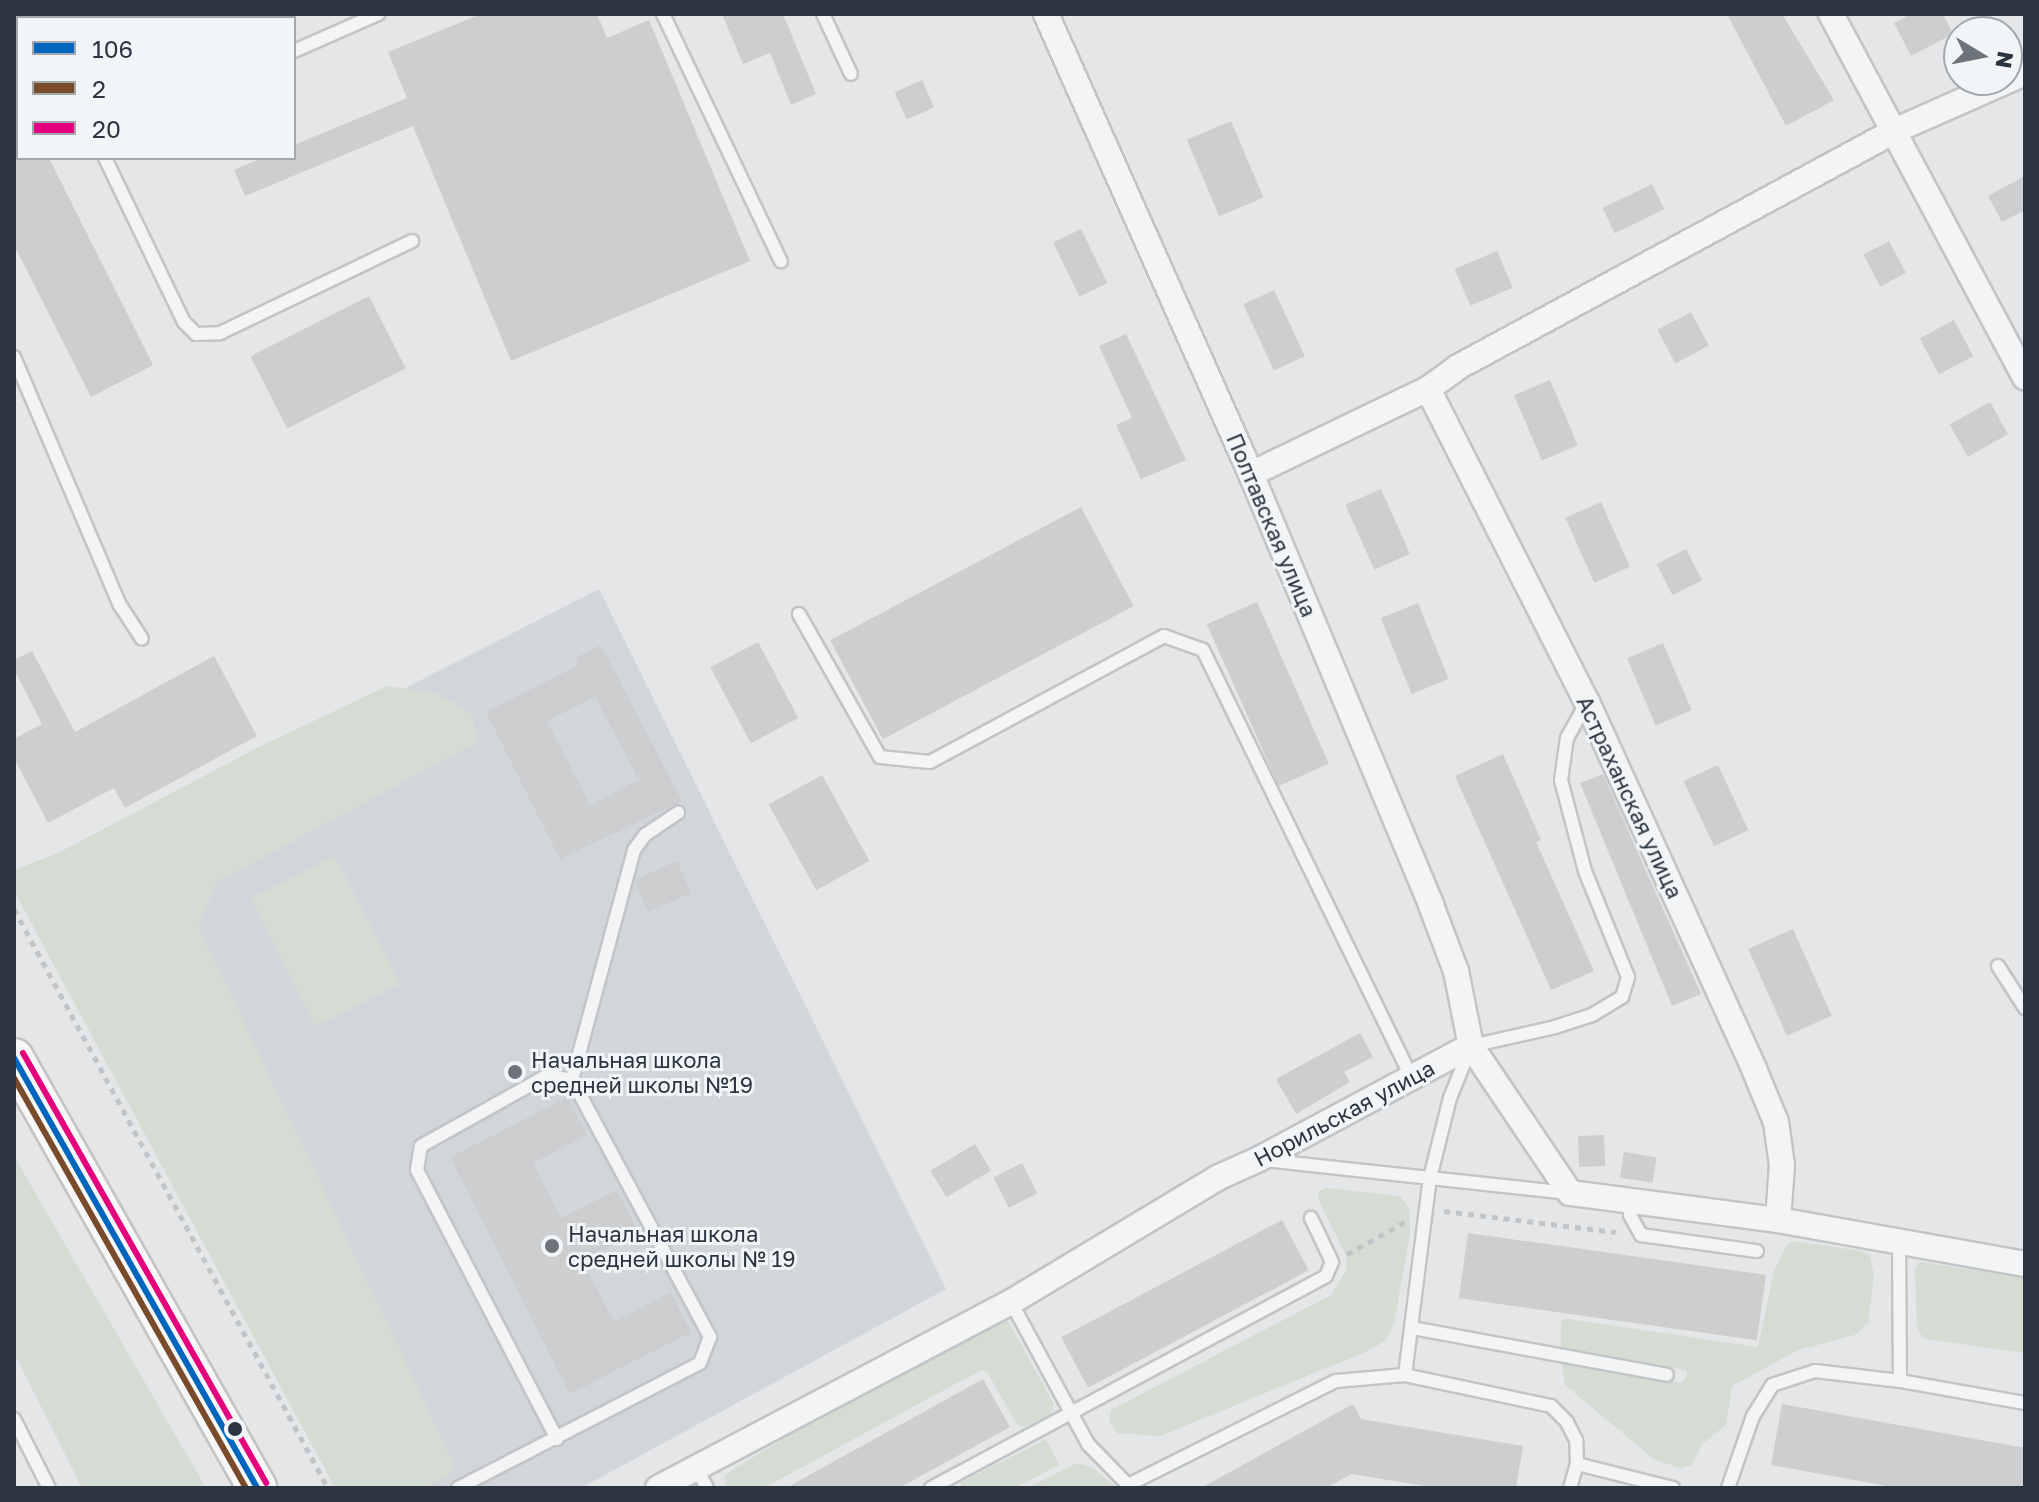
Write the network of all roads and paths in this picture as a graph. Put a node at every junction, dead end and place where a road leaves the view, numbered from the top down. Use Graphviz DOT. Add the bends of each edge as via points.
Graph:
graph roads {
  1 [pos="378,14"];
  2 [pos="663,14"];
  3 [pos="823,14"];
  4 [pos="1046,14"];
  5 [pos="1831,14"];
  6 [pos="296,50"];
  7 [pos="2025,73"];
  8 [pos="851,74"];
  9 [pos="1894,131"];
  10 [pos="106,160"];
  11 [pos="412,241"];
  12 [pos="781,261"];
  13 [pos="14,357"];
  14 [pos="2025,378"];
  15 [pos="1428,389"];
  16 [pos="1251,474"];
  17 [pos="799,614"];
  18 [pos="142,639"];
  19 [pos="1587,702"];
  20 [pos="678,813"];
  21 [pos="14,909"];
  22 [pos="1998,966"];
  23 [pos="2025,1008"];
  24 [pos="1471,1046"];
  25 [pos="14,1058"];
  26 [pos="1411,1076"];
  27 [pos="572,1080"];
  28 [pos="1259,1159"];
  29 [pos="1430,1178"];
  30 [pos="1570,1193"];
  31 [pos="1631,1201"];
  32 [pos="1429,1209"];
  33 [pos="1311,1218"];
  34 [pos="1778,1220"];
  35 [pos="1641,1235"];
  36 [pos="1899,1243"];
  37 [pos="1757,1251"];
  38 [pos="1332,1262"];
  39 [pos="2025,1264"];
  40 [pos="1011,1302"];
  41 [pos="1412,1328"];
  42 [pos="1405,1375"];
  43 [pos="1667,1375"];
  44 [pos="1900,1381"];
  45 [pos="2025,1403"];
  46 [pos="1072,1413"];
  47 [pos="14,1419"];
  48 [pos="557,1439"];
  49 [pos="1577,1464"];
  50 [pos="702,1478"];
  51 [pos="1130,1486"];
  52 [pos="49,1488"];
  53 [pos="257,1488"];
  54 [pos="328,1488"];
  55 [pos="458,1488"];
  56 [pos="658,1488"];
  57 [pos="931,1488"];
  58 [pos="1570,1488"];
  59 [pos="1673,1488"];
  60 [pos="1728,1488"];
  1 -- 6 [label="lane"];
  2 -- 12 [label="lane"];
  3 -- 8 [label="lane"];
  4 -- 16 [label="street, Полтавская улица"];
  5 -- 9 [label="street"];
  7 -- 9 [label="street"];
  9 -- 14 [label="street"];
  9 -- 15 [label="street" via="1458,367"];
  10 -- 11 [label="lane" via="184,322 196,334 220,333"];
  13 -- 18 [label="lane" via="120,605"];
  15 -- 16 [label="street"];
  15 -- 19 [label="street, Астраханская улица"];
  16 -- 24 [label="street, Полтавская улица" via="1456,971"];
  17 -- 26 [label="lane" via="880,757 917,761 930,762 1164,636 1203,650"];
  19 -- 24 [label="lane" via="1567,738 1561,780 1585,871 1628,977 1622,997 1592,1015"];
  19 -- 34 [label="street, Астраханская улица" via="1776,1122 1782,1165"];
  20 -- 27 [label="lane" via="645,835 634,850"];
  21 -- 54 [label="path"];
  22 -- 23 [label="lane"];
  24 -- 26 [label="street, Норильская улица"];
  24 -- 29 [label="lane" via="1450,1098"];
  24 -- 30 [label="street"];
  25 -- 53 [label="main road"];
  26 -- 28 [label="street, Норильская улица"];
  27 -- 48 [label="lane" via="710,1337 700,1363"];
  27 -- 48 [label="lane" via="548,1075 421,1146 417,1170"];
  28 -- 29 [label="lane"];
  28 -- 40 [label="street, Норильская улица" via="1217,1178"];
  29 -- 30 [label="lane"];
  29 -- 32 [label="lane"];
  30 -- 31 [label="street"];
  31 -- 34 [label="street"];
  31 -- 35 [label="lane" via="1630,1215"];
  32 -- 35 [label="path"];
  32 -- 38 [label="path"];
  32 -- 41 [label="lane"];
  33 -- 38 [label="lane"];
  34 -- 36 [label="street"];
  35 -- 37 [label="lane"];
  36 -- 39 [label="street"];
  36 -- 44 [label="lane"];
  38 -- 46 [label="lane" via="1326,1276"];
  40 -- 46 [label="lane"];
  40 -- 50 [label="street, Норильская улица"];
  41 -- 42 [label="lane"];
  41 -- 43 [label="lane"];
  42 -- 49 [label="lane" via="1551,1406 1576,1440"];
  42 -- 51 [label="lane" via="1336,1381"];
  44 -- 45 [label="lane"];
  44 -- 60 [label="lane" via="1815,1371 1772,1385 1753,1416"];
  46 -- 51 [label="lane" via="1088,1444"];
  46 -- 57 [label="lane"];
  47 -- 52 [label="lane"];
  48 -- 55 [label="lane"];
  49 -- 58 [label="lane"];
  49 -- 59 [label="lane"];
  50 -- 56 [label="street, Норильская улица"];
}
